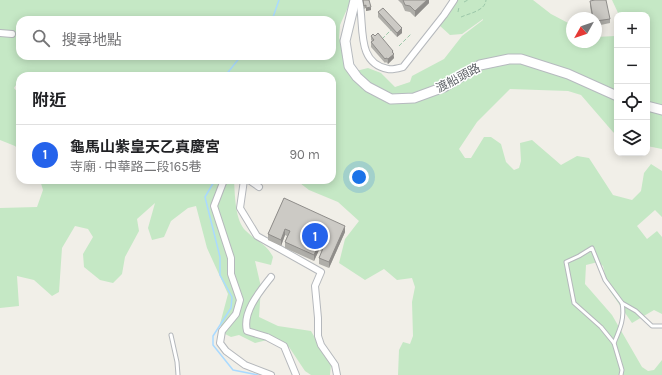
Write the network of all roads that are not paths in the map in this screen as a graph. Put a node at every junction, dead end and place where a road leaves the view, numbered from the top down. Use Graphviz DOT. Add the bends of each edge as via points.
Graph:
graph roads {
  1 [pos="355,0"];
  2 [pos="359,0"];
  3 [pos="454,0"];
  4 [pos="0,33"];
  5 [pos="12,34"];
  6 [pos="614,95"];
  7 [pos="650,107"];
  8 [pos="662,110"];
  9 [pos="222,184"];
  10 [pos="243,184"];
  11 [pos="255,184"];
  12 [pos="259,187"];
  13 [pos="271,277"];
  14 [pos="622,303"];
  15 [pos="662,326"];
  16 [pos="171,335"];
  17 [pos="614,342"];
  18 [pos="178,375"];
  19 [pos="272,375"];
  20 [pos="296,375"];
  21 [pos="337,375"];
  22 [pos="621,375"];
  1 -- 6 [label="street, 渡船頭路" via="345,41 349,66 368,87 391,99 414,98 444,87 480,65 509,58 521,59 568,74"];
  2 -- 3 [label="street" via="364,48 370,60 389,69 403,67"];
  4 -- 5 [label="street"];
  7 -- 8 [label="street"];
  9 -- 19 [label="street" via="214,206 231,258 231,274 240,300 236,314 222,331 220,343 226,351 245,365"];
  10 -- 21 [label="street" via="240,208 257,236 321,272 315,286 318,336 335,364"];
  11 -- 12 [label="street"];
  13 -- 20 [label="street" via="253,300 245,324 247,331 284,346"];
  14 -- 15 [label="lane" via="636,311 652,326"];
  14 -- 17 [label="lane" via="624,313 621,328"];
  14 -- 17 [label="lane" via="605,280 592,248 566,262 574,303 602,327"];
  16 -- 18 [label="lane"];
  17 -- 22 [label="lane" via="622,370"];
}
